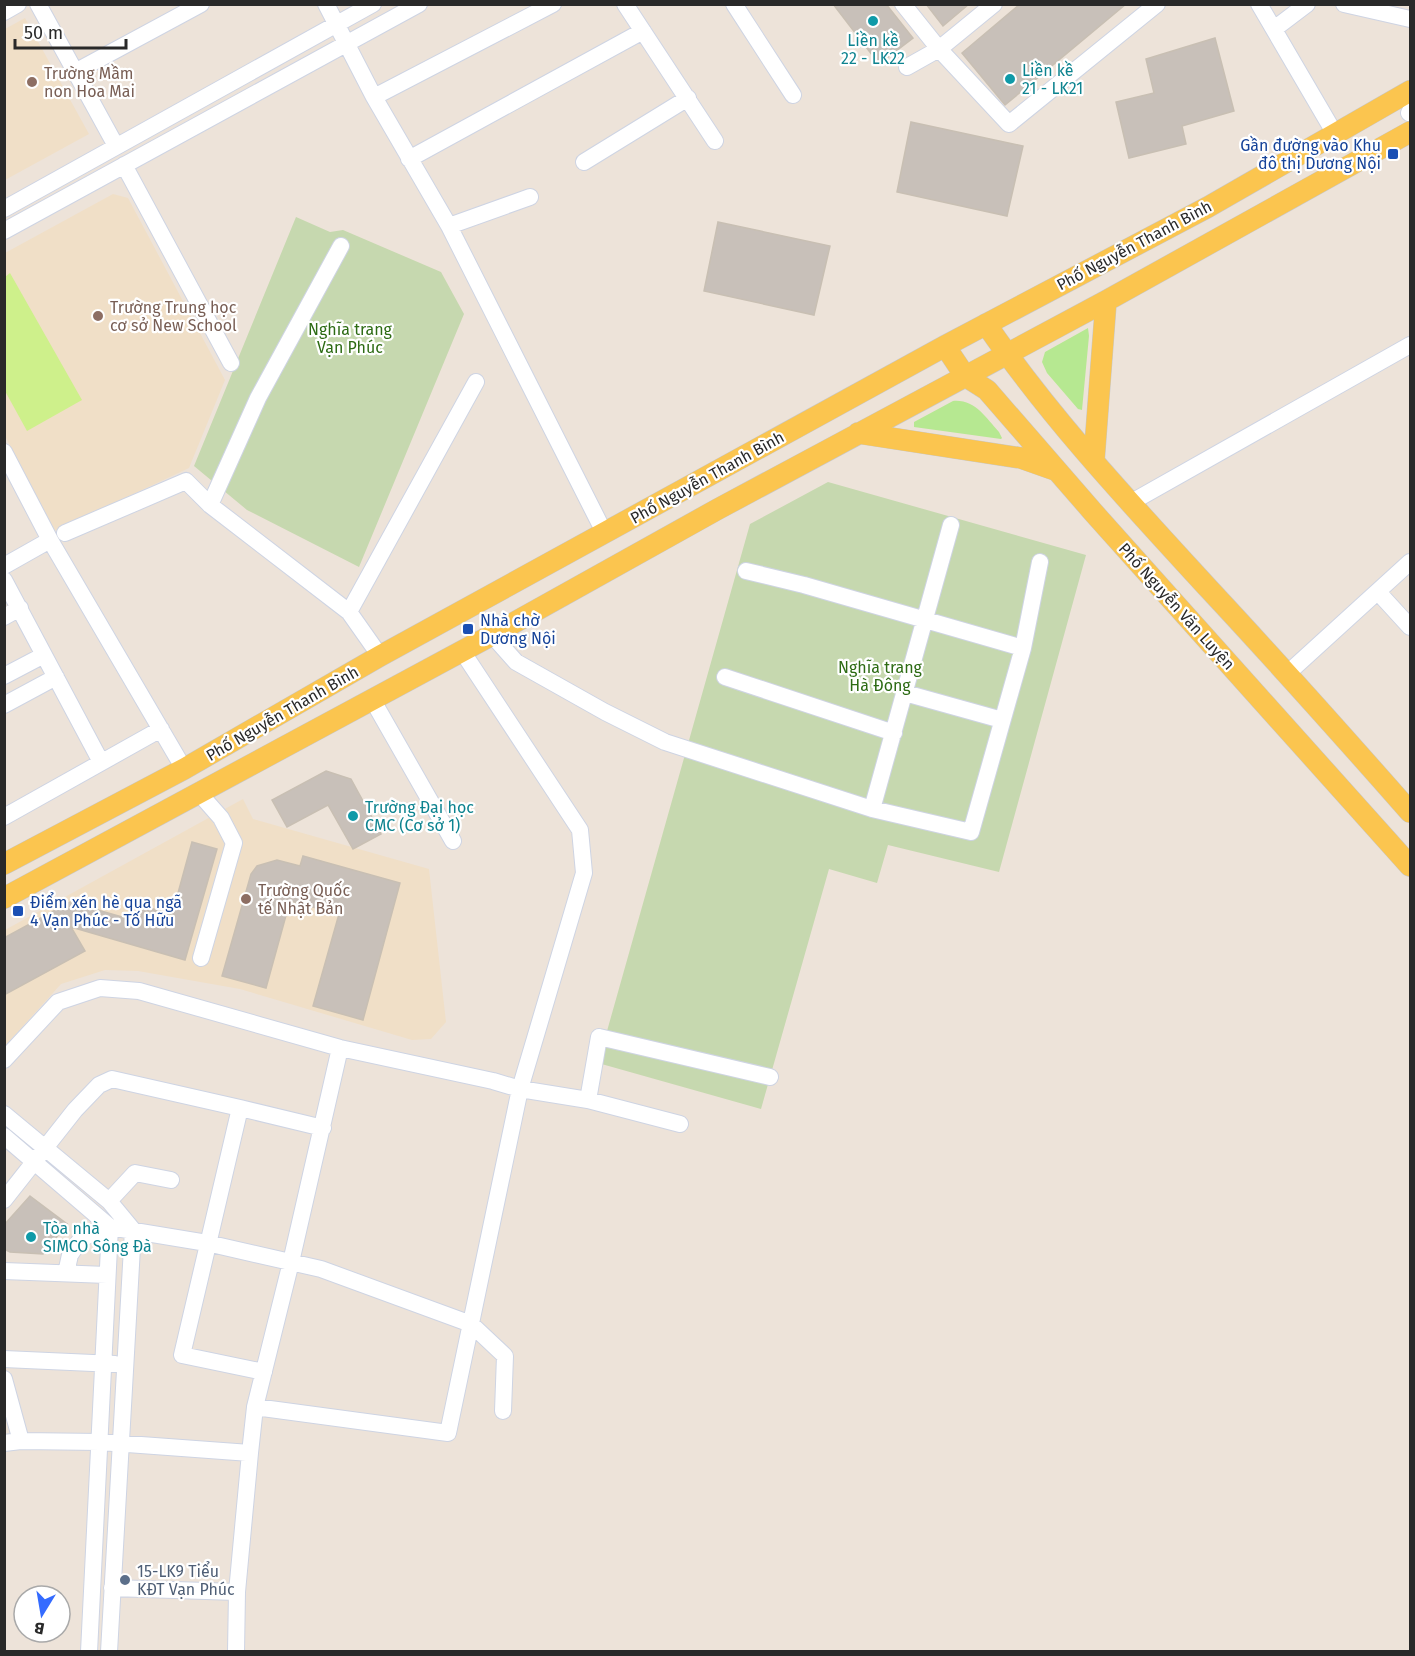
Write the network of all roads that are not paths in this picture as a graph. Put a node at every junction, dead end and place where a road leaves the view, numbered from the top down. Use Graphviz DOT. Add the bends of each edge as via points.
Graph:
graph roads {
  1 [pos="18,4"];
  2 [pos="38,4"];
  3 [pos="201,4"];
  4 [pos="326,4"];
  5 [pos="373,4"];
  6 [pos="419,4"];
  7 [pos="553,4"];
  8 [pos="625,4"];
  9 [pos="734,4"];
  10 [pos="903,4"];
  11 [pos="994,4"];
  12 [pos="1157,4"];
  13 [pos="1259,4"];
  14 [pos="1307,4"];
  15 [pos="1344,4"];
  16 [pos="4,12"];
  17 [pos="1410,19"];
  18 [pos="337,24"];
  19 [pos="1274,29"];
  20 [pos="643,31"];
  21 [pos="348,43"];
  22 [pos="939,49"];
  23 [pos="907,67"];
  24 [pos="75,72"];
  25 [pos="1410,91"];
  26 [pos="793,95"];
  27 [pos="374,97"];
  28 [pos="688,98"];
  29 [pos="1410,119"];
  30 [pos="1335,134"];
  31 [pos="716,141"];
  32 [pos="116,146"];
  33 [pos="409,159"];
  34 [pos="584,162"];
  35 [pos="124,165"];
  36 [pos="530,197"];
  37 [pos="4,209"];
  38 [pos="449,226"];
  39 [pos="4,231"];
  40 [pos="341,246"];
  41 [pos="1106,301"];
  42 [pos="986,324"];
  43 [pos="1410,345"];
  44 [pos="945,346"];
  45 [pos="1007,354"];
  46 [pos="231,363"];
  47 [pos="965,376"];
  48 [pos="476,382"];
  49 [pos="858,433"];
  50 [pos="4,452"];
  51 [pos="1094,460"];
  52 [pos="1057,470"];
  53 [pos="10,477"];
  54 [pos="1130,503"];
  55 [pos="210,505"];
  56 [pos="951,525"];
  57 [pos="604,534"];
  58 [pos="58,536"];
  59 [pos="1040,562"];
  60 [pos="1410,562"];
  61 [pos="4,566"];
  62 [pos="746,571"];
  63 [pos="4,580"];
  64 [pos="1378,592"];
  65 [pos="20,608"];
  66 [pos="349,612"];
  67 [pos="4,617"];
  68 [pos="925,620"];
  69 [pos="1410,627"];
  70 [pos="492,636"];
  71 [pos="1023,648"];
  72 [pos="462,651"];
  73 [pos="44,655"];
  74 [pos="380,656"];
  75 [pos="1288,673"];
  76 [pos="4,676"];
  77 [pos="56,677"];
  78 [pos="725,677"];
  79 [pos="905,693"];
  80 [pos="372,699"];
  81 [pos="4,705"];
  82 [pos="1002,720"];
  83 [pos="161,729"];
  84 [pos="894,733"];
  85 [pos="101,762"];
  86 [pos="184,769"];
  87 [pos="199,793"];
  88 [pos="872,810"];
  89 [pos="1410,812"];
  90 [pos="4,817"];
  91 [pos="453,841"];
  92 [pos="4,864"];
  93 [pos="1410,866"];
  94 [pos="4,898"];
  95 [pos="201,958"];
  96 [pos="340,1048"];
  97 [pos="4,1060"];
  98 [pos="770,1077"];
  99 [pos="520,1089"];
  100 [pos="588,1100"];
  101 [pos="240,1108"];
  102 [pos="4,1114"];
  103 [pos="680,1124"];
  104 [pos="323,1128"];
  105 [pos="4,1136"];
  106 [pos="45,1147"];
  107 [pos="33,1162"];
  108 [pos="171,1180"];
  109 [pos="4,1200"];
  110 [pos="109,1201"];
  111 [pos="110,1227"];
  112 [pos="133,1230"];
  113 [pos="207,1243"];
  114 [pos="291,1262"];
  115 [pos="4,1271"];
  116 [pos="66,1274"];
  117 [pos="107,1275"];
  118 [pos="471,1324"];
  119 [pos="4,1359"];
  120 [pos="104,1364"];
  121 [pos="124,1364"];
  122 [pos="264,1372"];
  123 [pos="4,1379"];
  124 [pos="255,1407"];
  125 [pos="503,1411"];
  126 [pos="13,1442"];
  127 [pos="100,1443"];
  128 [pos="120,1443"];
  129 [pos="250,1453"];
  130 [pos="112,1588"];
  131 [pos="237,1593"];
  132 [pos="89,1652"];
  133 [pos="109,1652"];
  134 [pos="236,1652"];
  1 -- 16 [label="street"];
  2 -- 24 [label="street"];
  3 -- 24 [label="street"];
  4 -- 18 [label="street"];
  5 -- 18 [label="street"];
  6 -- 21 [label="street"];
  7 -- 27 [label="street"];
  8 -- 20 [label="street"];
  9 -- 26 [label="street"];
  10 -- 22 [label="street"];
  11 -- 22 [label="street"];
  12 -- 22 [label="street" via="1009,124"];
  13 -- 19 [label="street"];
  14 -- 19 [label="street"];
  15 -- 17 [label="street"];
  18 -- 21 [label="street"];
  18 -- 32 [label="street"];
  19 -- 30 [label="street"];
  20 -- 28 [label="street"];
  20 -- 33 [label="street"];
  21 -- 27 [label="street"];
  21 -- 35 [label="street"];
  22 -- 23 [label="street"];
  24 -- 32 [label="street"];
  25 -- 30 [label="main road, Phố Nguyễn Thanh Bình"];
  27 -- 33 [label="street"];
  28 -- 31 [label="street"];
  28 -- 34 [label="street"];
  29 -- 41 [label="main road, Phố Nguyễn Thanh Bình"];
  30 -- 42 [label="main road, Phố Nguyễn Thanh Bình" via="1208,207"];
  32 -- 37 [label="street"];
  33 -- 38 [label="street"];
  35 -- 39 [label="street"];
  35 -- 46 [label="street"];
  36 -- 38 [label="street"];
  38 -- 57 [label="street"];
  40 -- 55 [label="street" via="258,398"];
  41 -- 45 [label="main road, Phố Nguyễn Thanh Bình"];
  41 -- 51 [label="main road"];
  42 -- 44 [label="main road, Phố Nguyễn Thanh Bình"];
  42 -- 45 [label="main road"];
  43 -- 54 [label="street"];
  44 -- 47 [label="main road, Phố Nguyễn Văn Luyện"];
  44 -- 57 [label="main road, Phố Nguyễn Thanh Bình"];
  45 -- 47 [label="main road, Phố Nguyễn Thanh Bình"];
  45 -- 51 [label="main road"];
  47 -- 49 [label="main road, Phố Nguyễn Thanh Bình"];
  47 -- 52 [label="main road, Phố Nguyễn Văn Luyện" via="987,390"];
  48 -- 66 [label="street"];
  49 -- 52 [label="main road" via="1021,458"];
  49 -- 70 [label="main road, Phố Nguyễn Thanh Bình"];
  50 -- 53 [label="street"];
  51 -- 54 [label="main road"];
  52 -- 93 [label="main road, Phố Nguyễn Văn Luyện"];
  53 -- 58 [label="street"];
  54 -- 75 [label="main road"];
  55 -- 58 [label="street" via="186,481"];
  55 -- 66 [label="street"];
  56 -- 68 [label="street"];
  57 -- 74 [label="main road, Phố Nguyễn Thanh Bình"];
  58 -- 61 [label="street"];
  58 -- 83 [label="street"];
  59 -- 71 [label="street"];
  60 -- 64 [label="street"];
  62 -- 68 [label="street"];
  63 -- 65 [label="street"];
  64 -- 69 [label="street"];
  64 -- 75 [label="street"];
  65 -- 67 [label="street"];
  65 -- 73 [label="street"];
  66 -- 74 [label="street"];
  68 -- 71 [label="street"];
  68 -- 79 [label="street"];
  70 -- 72 [label="main road, Phố Nguyễn Thanh Bình"];
  70 -- 88 [label="street" via="516,662 665,742"];
  71 -- 82 [label="street"];
  72 -- 80 [label="main road, Phố Nguyễn Thanh Bình"];
  72 -- 99 [label="street" via="580,830 584,873"];
  73 -- 76 [label="street"];
  73 -- 77 [label="street"];
  74 -- 86 [label="main road, Phố Nguyễn Thanh Bình"];
  75 -- 89 [label="main road"];
  77 -- 81 [label="street"];
  77 -- 85 [label="street"];
  78 -- 84 [label="street"];
  79 -- 82 [label="street"];
  79 -- 84 [label="street"];
  80 -- 87 [label="main road, Phố Nguyễn Thanh Bình"];
  80 -- 91 [label="street"];
  82 -- 88 [label="street" via="971,832"];
  83 -- 85 [label="street"];
  83 -- 86 [label="street"];
  84 -- 88 [label="street"];
  85 -- 90 [label="street"];
  86 -- 92 [label="main road, Phố Nguyễn Thanh Bình"];
  87 -- 94 [label="main road, Phố Nguyễn Thanh Bình"];
  87 -- 95 [label="street" via="221,818 234,843"];
  96 -- 97 [label="street" via="140,991 100,988 58,1002"];
  96 -- 99 [label="street"];
  96 -- 104 [label="street"];
  98 -- 100 [label="street" via="599,1037"];
  99 -- 100 [label="street"];
  99 -- 118 [label="street"];
  100 -- 103 [label="street"];
  101 -- 104 [label="street"];
  101 -- 106 [label="street" via="112,1079 91,1093"];
  101 -- 113 [label="street"];
  102 -- 106 [label="street"];
  104 -- 114 [label="street"];
  105 -- 107 [label="street"];
  106 -- 107 [label="street"];
  106 -- 110 [label="street"];
  107 -- 109 [label="street"];
  107 -- 111 [label="street"];
  108 -- 110 [label="street" via="135,1173"];
  110 -- 112 [label="street"];
  111 -- 112 [label="street"];
  111 -- 116 [label="street" via="80,1240 70,1255"];
  111 -- 117 [label="street"];
  112 -- 113 [label="street"];
  112 -- 121 [label="street"];
  113 -- 114 [label="street"];
  113 -- 122 [label="street" via="182,1355"];
  114 -- 118 [label="street" via="321,1269"];
  114 -- 122 [label="street"];
  115 -- 116 [label="street"];
  116 -- 117 [label="street"];
  117 -- 120 [label="street"];
  118 -- 124 [label="street" via="448,1433"];
  118 -- 125 [label="street" via="505,1356"];
  119 -- 120 [label="street"];
  120 -- 121 [label="street"];
  120 -- 127 [label="street"];
  121 -- 128 [label="street"];
  122 -- 124 [label="street"];
  123 -- 126 [label="street"];
  124 -- 129 [label="street"];
  126 -- 127 [label="street"];
  127 -- 128 [label="street"];
  127 -- 132 [label="street"];
  128 -- 129 [label="street"];
  128 -- 130 [label="street"];
  129 -- 131 [label="street"];
  130 -- 131 [label="street"];
  130 -- 133 [label="street"];
  131 -- 134 [label="street"];
}
